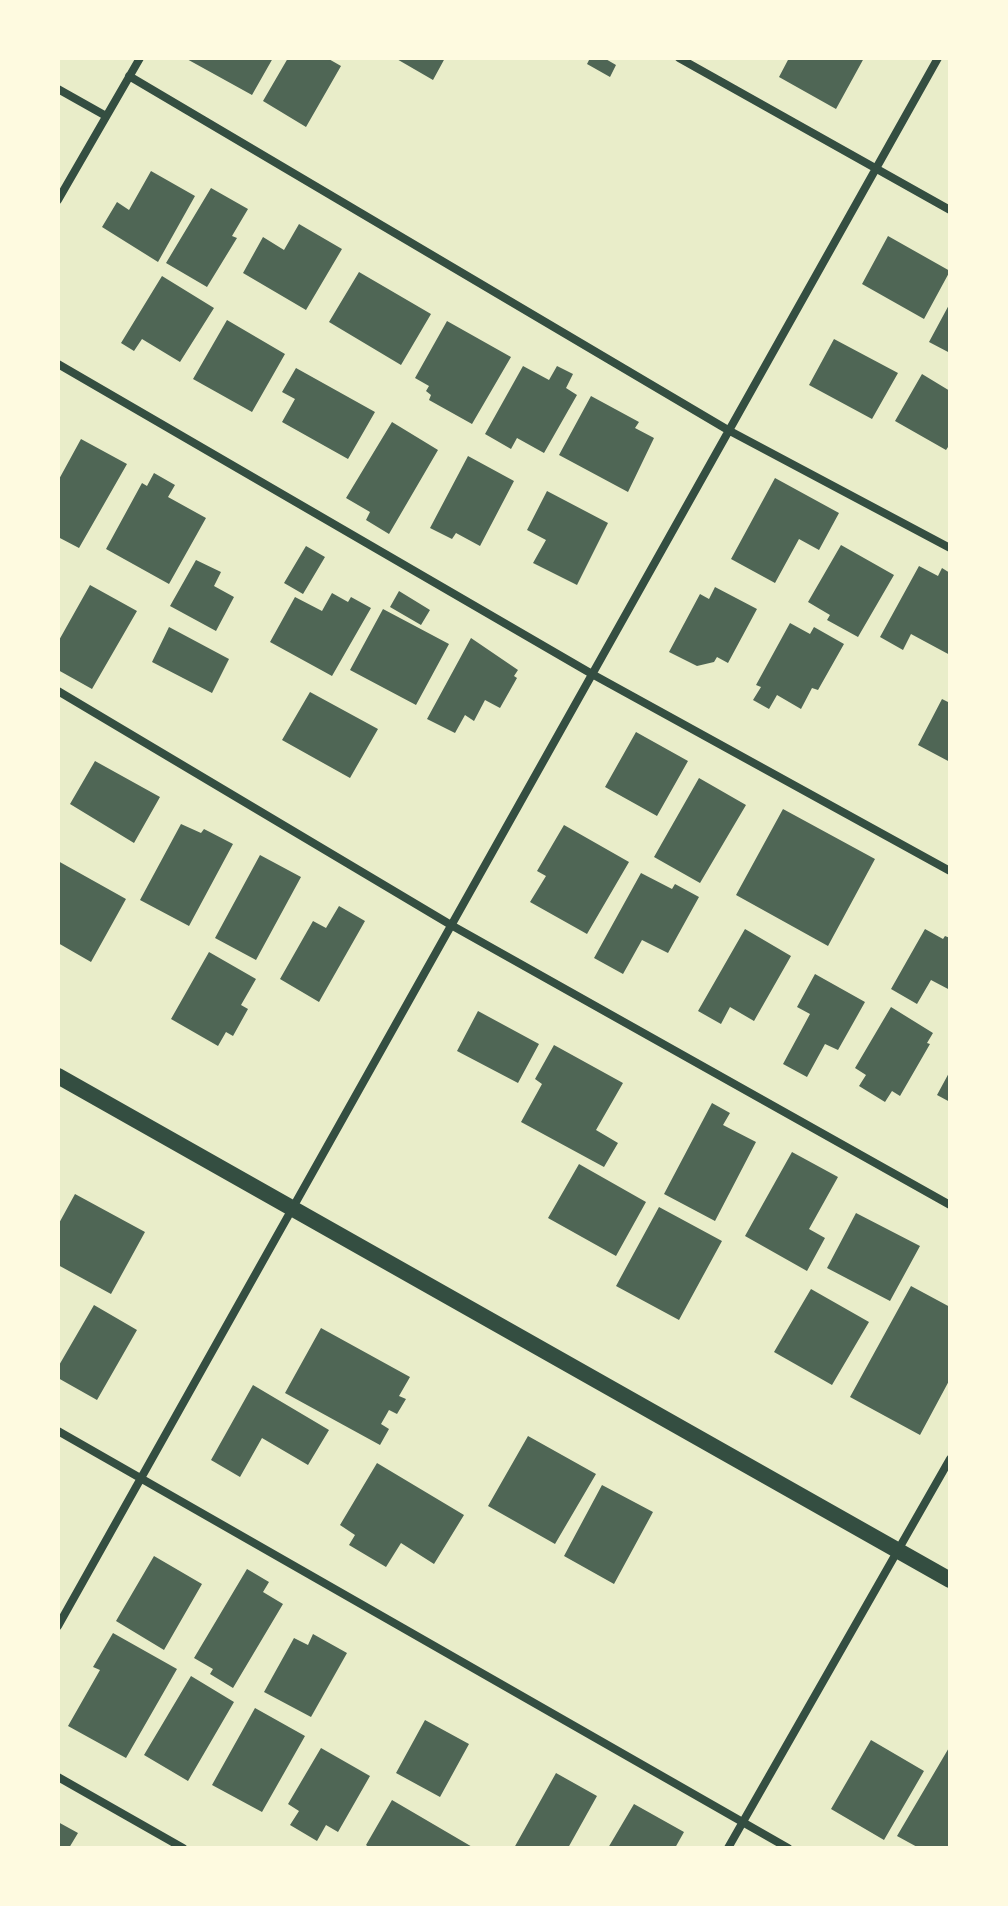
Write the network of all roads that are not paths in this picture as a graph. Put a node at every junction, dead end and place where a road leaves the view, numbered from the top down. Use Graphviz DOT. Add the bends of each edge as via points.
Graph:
graph roads {
  1 [pos="140,58"];
  2 [pos="679,58"];
  3 [pos="938,58"];
  4 [pos="129,76"];
  5 [pos="58,89"];
  6 [pos="106,116"];
  7 [pos="877,167"];
  8 [pos="58,200"];
  9 [pos="950,210"];
  10 [pos="58,364"];
  11 [pos="728,430"];
  12 [pos="950,548"];
  13 [pos="592,674"];
  14 [pos="58,691"];
  15 [pos="950,871"];
  16 [pos="451,925"];
  17 [pos="58,1076"];
  18 [pos="950,1205"];
  19 [pos="292,1209"];
  20 [pos="58,1431"];
  21 [pos="950,1459"];
  22 [pos="141,1478"];
  23 [pos="899,1551"];
  24 [pos="950,1580"];
  25 [pos="58,1626"];
  26 [pos="58,1777"];
  27 [pos="743,1822"];
  28 [pos="183,1848"];
  29 [pos="728,1848"];
  30 [pos="788,1848"];
  1 -- 4 [label="street"];
  2 -- 7 [label="street"];
  3 -- 7 [label="street"];
  4 -- 6 [label="street"];
  4 -- 11 [label="street"];
  5 -- 6 [label="street"];
  6 -- 8 [label="street"];
  7 -- 9 [label="street"];
  7 -- 11 [label="street"];
  10 -- 13 [label="street"];
  11 -- 12 [label="street"];
  11 -- 13 [label="street"];
  13 -- 15 [label="street"];
  13 -- 16 [label="street"];
  14 -- 16 [label="street"];
  16 -- 18 [label="street"];
  16 -- 19 [label="street"];
  17 -- 19 [label="main road"];
  19 -- 22 [label="street"];
  19 -- 23 [label="main road"];
  20 -- 22 [label="street"];
  21 -- 23 [label="street"];
  22 -- 25 [label="street"];
  22 -- 27 [label="street"];
  23 -- 24 [label="main road"];
  23 -- 27 [label="street"];
  26 -- 28 [label="street"];
  27 -- 29 [label="street"];
  27 -- 30 [label="street"];
}
